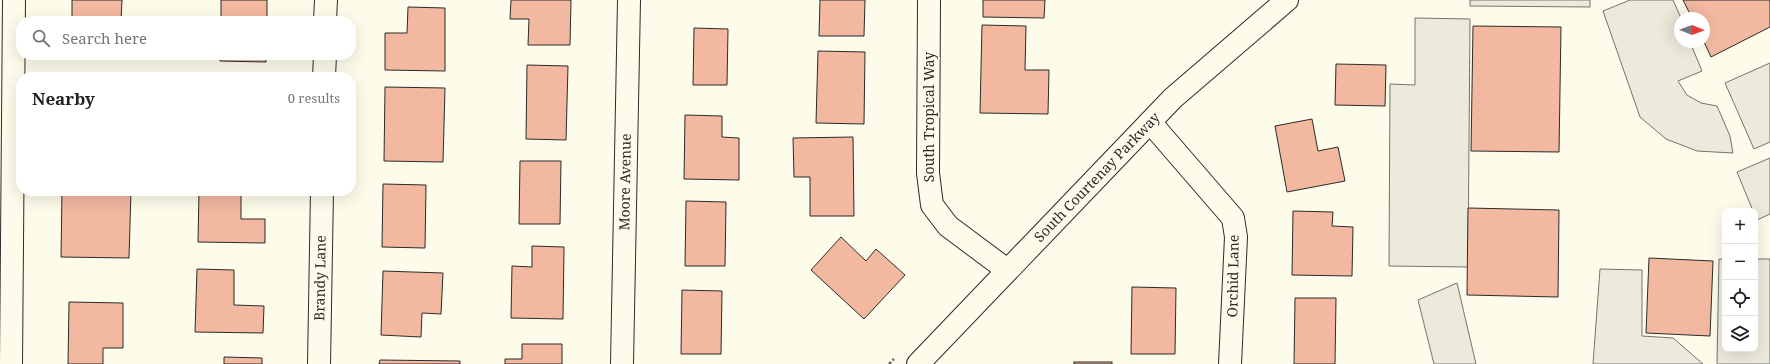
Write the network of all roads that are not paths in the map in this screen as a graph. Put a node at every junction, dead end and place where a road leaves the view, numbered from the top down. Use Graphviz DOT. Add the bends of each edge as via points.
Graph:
graph roads {
  1 [pos="14,0"];
  2 [pos="326,0"];
  3 [pos="629,0"];
  4 [pos="929,0"];
  5 [pos="1287,0"];
  6 [pos="325,16"];
  7 [pos="325,60"];
  8 [pos="324,72"];
  9 [pos="1150,122"];
  10 [pos="322,196"];
  11 [pos="1007,270"];
  12 [pos="11,364"];
  13 [pos="319,364"];
  14 [pos="622,364"];
  15 [pos="918,364"];
  16 [pos="1230,364"];
  1 -- 12 [label="street"];
  2 -- 6 [label="street"];
  3 -- 14 [label="street, Moore Avenue"];
  4 -- 11 [label="street, South Tropical Way" via="928,173 932,205 948,226"];
  5 -- 9 [label="street, South Courtenay Parkway"];
  7 -- 8 [label="street"];
  9 -- 11 [label="street, South Courtenay Parkway"];
  9 -- 16 [label="street, Orchid Lane" via="1233,218 1236,237"];
  10 -- 13 [label="street, Brandy Lane"];
  11 -- 15 [label="street, South Courtenay Parkway"];
}
